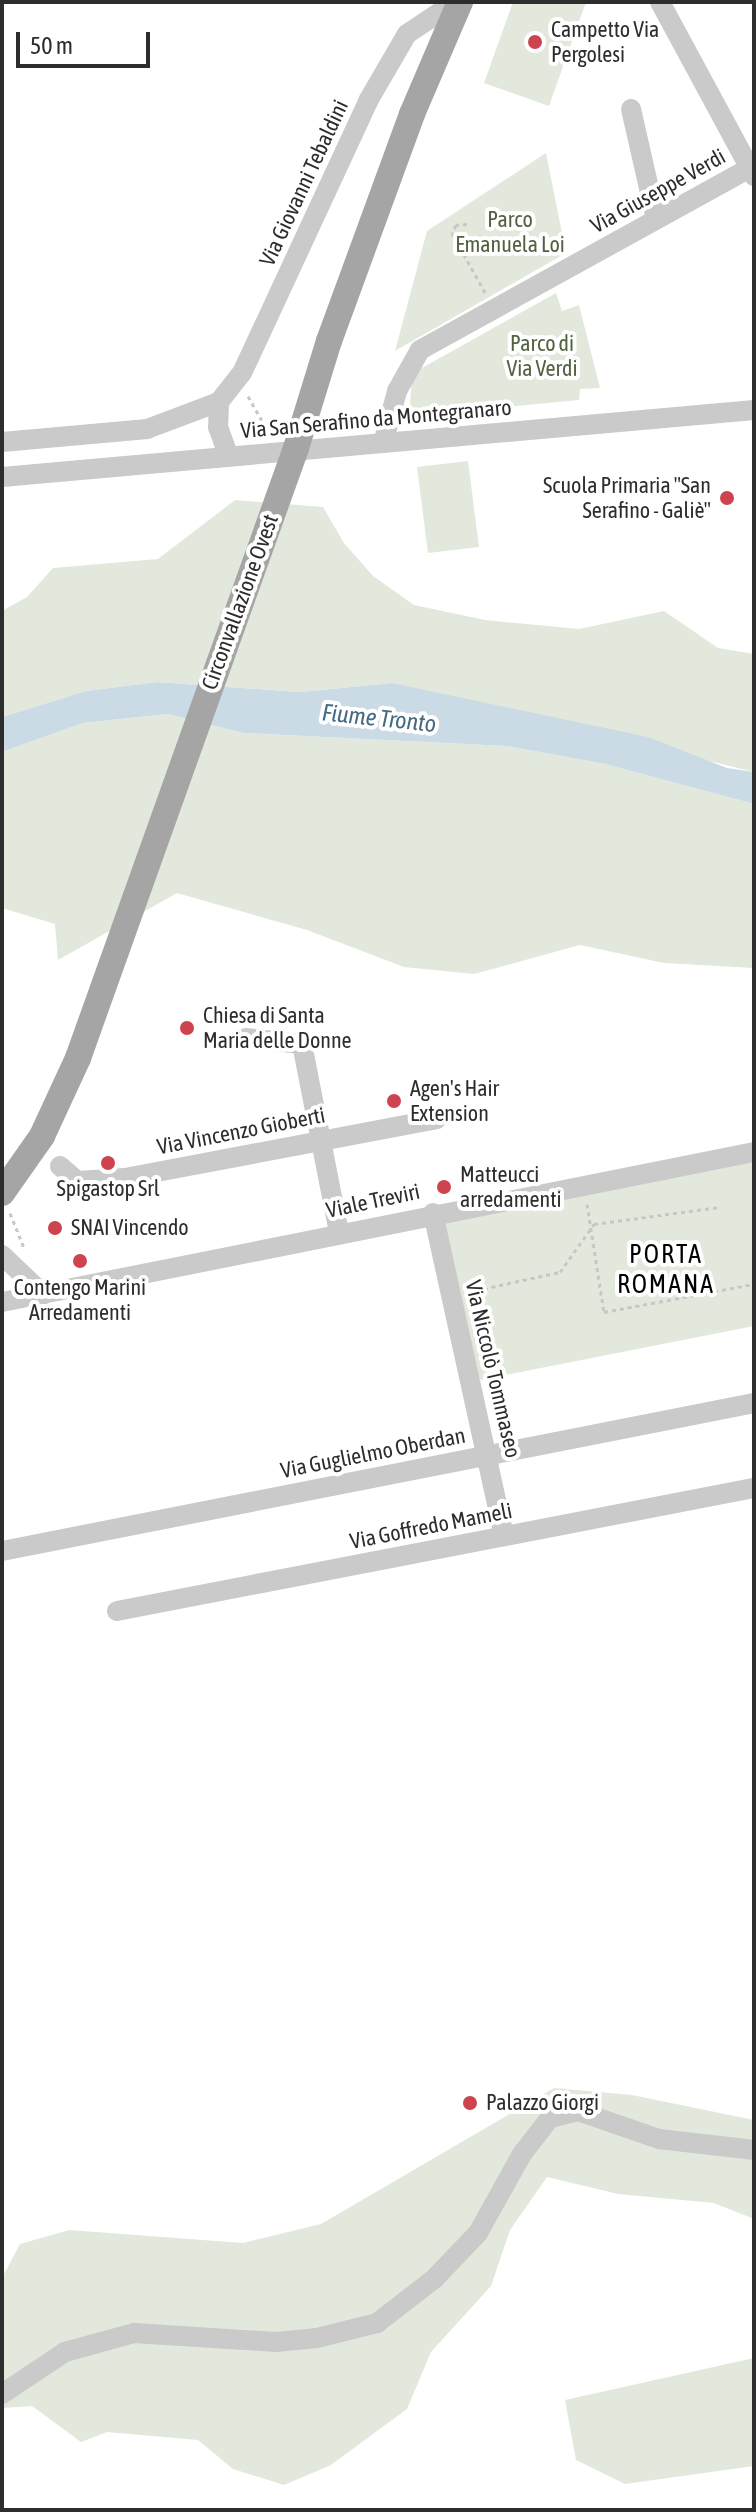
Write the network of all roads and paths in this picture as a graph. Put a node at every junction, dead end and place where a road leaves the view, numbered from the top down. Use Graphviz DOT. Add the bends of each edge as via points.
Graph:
graph roads {
  1 [pos="458,2"];
  2 [pos="660,2"];
  3 [pos="631,109"];
  4 [pos="753,170"];
  5 [pos="656,219"];
  6 [pos="467,224"];
  7 [pos="493,308"];
  8 [pos="242,373"];
  9 [pos="219,402"];
  10 [pos="754,410"];
  11 [pos="276,431"];
  12 [pos="384,440"];
  13 [pos="2,442"];
  14 [pos="228,455"];
  15 [pos="2,477"];
  16 [pos="246,1038"];
  17 [pos="436,1119"];
  18 [pos="321,1139"];
  19 [pos="754,1152"];
  20 [pos="60,1166"];
  21 [pos="580,1186"];
  22 [pos="2,1193"];
  23 [pos="720,1207"];
  24 [pos="433,1213"];
  25 [pos="594,1224"];
  26 [pos="339,1233"];
  27 [pos="2,1255"];
  28 [pos="28,1256"];
  29 [pos="754,1284"];
  30 [pos="43,1294"];
  31 [pos="452,1295"];
  32 [pos="2,1302"];
  33 [pos="754,1403"];
  34 [pos="488,1455"];
  35 [pos="754,1488"];
  36 [pos="504,1536"];
  37 [pos="2,1551"];
  38 [pos="117,1611"];
  39 [pos="754,2150"];
  40 [pos="2,2394"];
  1 -- 8 [label="street, Via Giovanni Tebaldini" via="407,34 368,101"];
  1 -- 22 [label="main road, Circonvallazione Ovest" via="412,114 62,1097"];
  2 -- 4 [label="street"];
  3 -- 5 [label="street"];
  4 -- 5 [label="street, Via Giuseppe Verdi"];
  5 -- 7 [label="street, Via Giuseppe Verdi"];
  6 -- 7 [label="path" via="456,225 452,233"];
  7 -- 12 [label="street, Via Giuseppe Verdi" via="420,350 408,364"];
  8 -- 9 [label="street, Via Giovanni Tebaldini"];
  8 -- 11 [label="path" via="247,396 273,441"];
  9 -- 13 [label="street" via="147,429"];
  9 -- 14 [label="street" via="218,427"];
  10 -- 12 [label="street, Via San Serafino da Montegranaro"];
  12 -- 14 [label="street, Via San Serafino da Montegranaro"];
  14 -- 15 [label="street, Via San Serafino da Montegranaro"];
  16 -- 18 [label="street" via="302,1044"];
  17 -- 18 [label="street, Via Vincenzo Gioberti"];
  18 -- 20 [label="street, Via Vincenzo Gioberti" via="125,1178 77,1181"];
  18 -- 26 [label="street"];
  19 -- 21 [label="street, Viale Treviri"];
  21 -- 24 [label="street, Viale Treviri"];
  21 -- 25 [label="path"];
  22 -- 28 [label="path"];
  23 -- 25 [label="path"];
  24 -- 26 [label="street, Viale Treviri"];
  24 -- 31 [label="street, Via Niccolò Tommaseo"];
  25 -- 29 [label="path" via="604,1312"];
  25 -- 31 [label="path" via="560,1272"];
  26 -- 30 [label="street, Viale Treviri"];
  27 -- 30 [label="street"];
  30 -- 32 [label="street, Viale Treviri"];
  31 -- 34 [label="street, Via Niccolò Tommaseo"];
  33 -- 34 [label="street, Via Guglielmo Oberdan"];
  34 -- 36 [label="street, Via Niccolò Tommaseo"];
  34 -- 37 [label="street, Via Guglielmo Oberdan"];
  35 -- 36 [label="street, Via Goffredo Mameli"];
  36 -- 38 [label="street, Via Goffredo Mameli"];
  39 -- 40 [label="street" via="659,2139 578,2111 550,2118 522,2154 478,2233 434,2279 377,2323 276,2342 134,2333 65,2352"];
}
